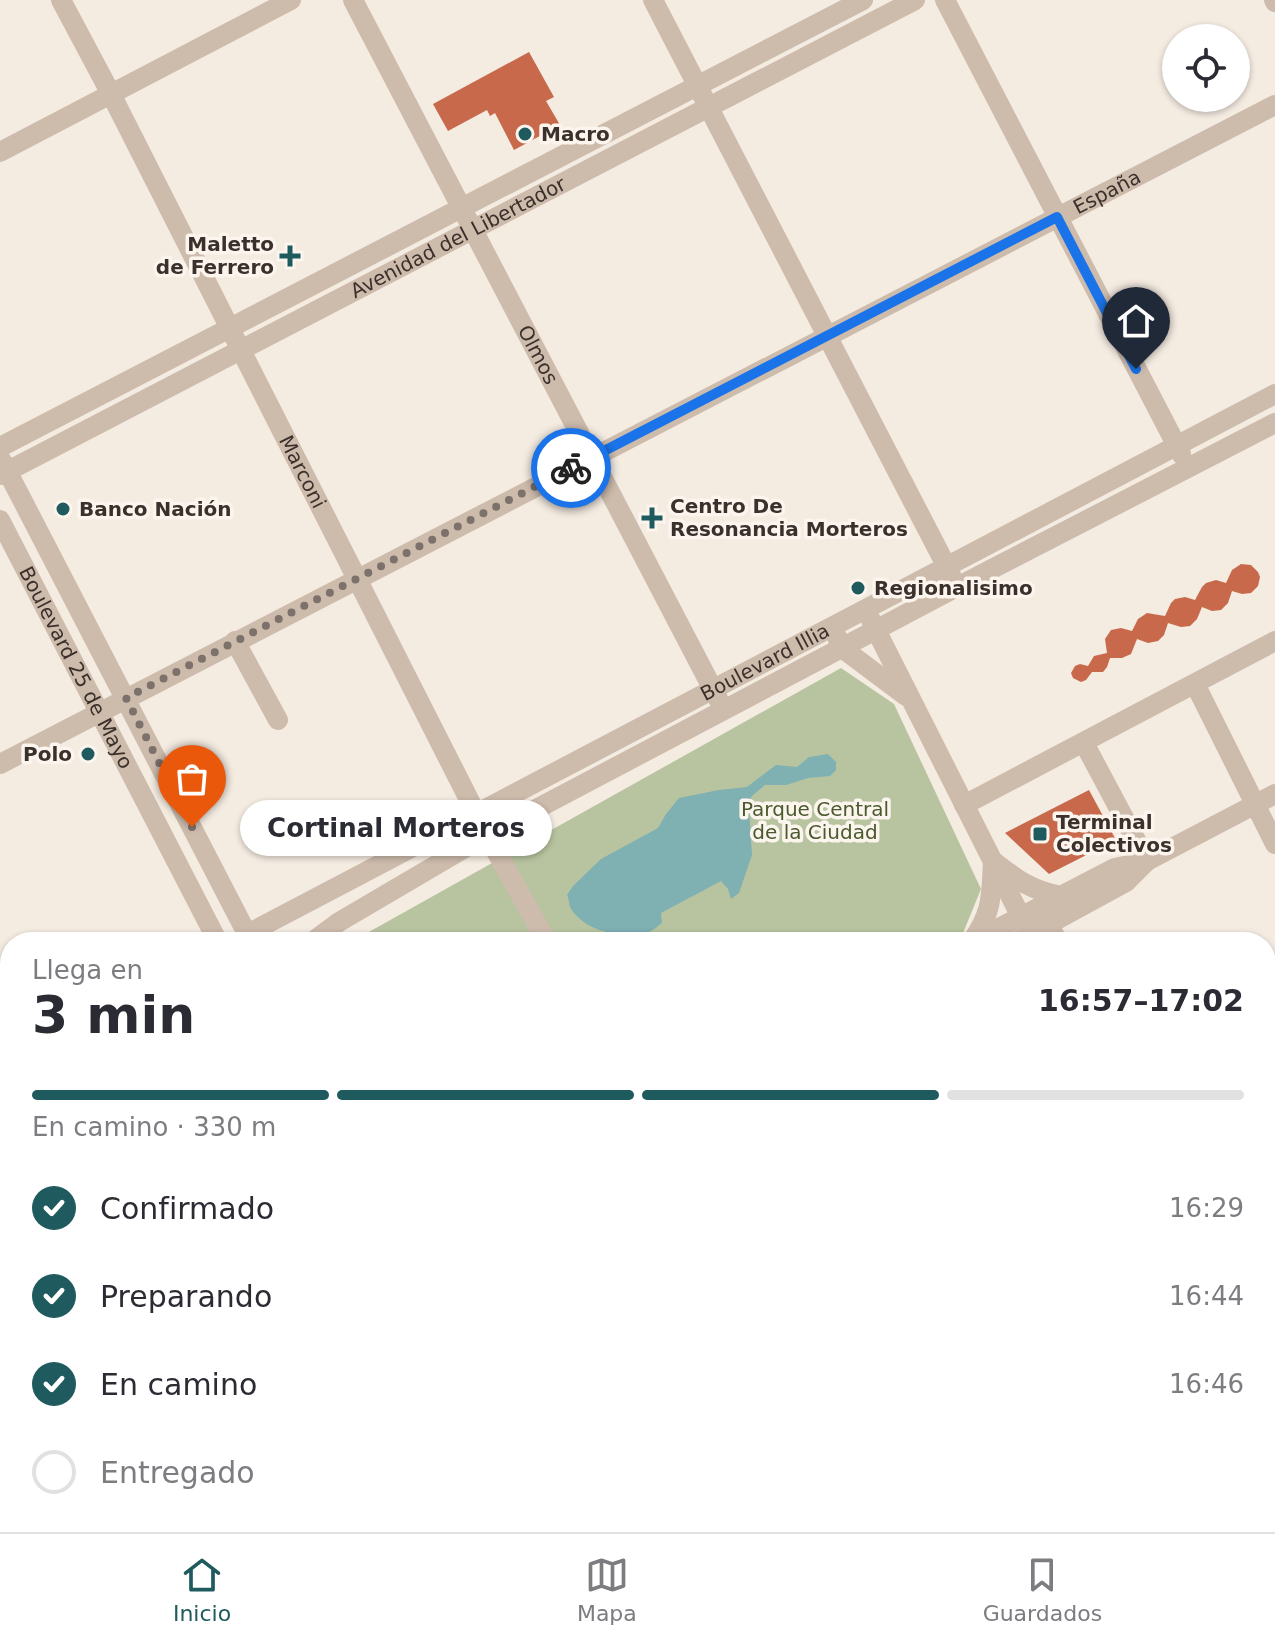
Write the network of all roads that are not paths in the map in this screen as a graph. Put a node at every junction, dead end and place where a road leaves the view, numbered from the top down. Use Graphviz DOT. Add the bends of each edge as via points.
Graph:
graph roads {
  1 [pos="61,0"];
  2 [pos="291,0"];
  3 [pos="353,0"];
  4 [pos="653,0"];
  5 [pos="863,0"];
  6 [pos="915,0"];
  7 [pos="945,0"];
  8 [pos="697,86"];
  9 [pos="111,94"];
  10 [pos="1275,105"];
  11 [pos="709,108"];
  12 [pos="0,152"];
  13 [pos="462,208"];
  14 [pos="1057,217"];
  15 [pos="473,230"];
  16 [pos="230,328"];
  17 [pos="827,336"];
  18 [pos="241,351"];
  19 [pos="1275,394"];
  20 [pos="1275,423"];
  21 [pos="1176,446"];
  22 [pos="0,447"];
  23 [pos="592,457"];
  24 [pos="2,467"];
  25 [pos="1188,467"];
  26 [pos="0,520"];
  27 [pos="946,567"];
  28 [pos="357,578"];
  29 [pos="957,587"];
  30 [pos="866,610"];
  31 [pos="832,628"];
  32 [pos="876,630"];
  33 [pos="235,641"];
  34 [pos="1275,641"];
  35 [pos="842,648"];
  36 [pos="1195,684"];
  37 [pos="713,689"];
  38 [pos="126,698"];
  39 [pos="912,701"];
  40 [pos="723,709"];
  41 [pos="99,711"];
  42 [pos="278,720"];
  43 [pos="1084,743"];
  44 [pos="0,764"];
  45 [pos="1275,794"];
  46 [pos="961,799"];
  47 [pos="1254,805"];
  48 [pos="477,814"];
  49 [pos="487,835"];
  50 [pos="1275,844"];
  51 [pos="993,861"];
  52 [pos="1147,861"];
  53 [pos="1061,896"];
  54 [pos="1021,917"];
  55 [pos="250,930"];
  56 [pos="213,932"];
  57 [pos="240,932"];
  58 [pos="260,932"];
  59 [pos="326,932"];
  60 [pos="541,932"];
  61 [pos="979,932"];
  62 [pos="992,932"];
  63 [pos="1049,932"];
  64 [pos="1056,932"];
  1 -- 9 [label="street, Marconi"];
  2 -- 9 [label="street"];
  3 -- 13 [label="street, Olmos"];
  4 -- 8 [label="street"];
  5 -- 8 [label="street, Avenidad del Libertador"];
  6 -- 11 [label="street, Avenidad del Libertador"];
  7 -- 14 [label="street"];
  8 -- 11 [label="street"];
  8 -- 13 [label="street, Avenidad del Libertador"];
  9 -- 12 [label="street"];
  9 -- 16 [label="street, Marconi"];
  10 -- 14 [label="street, España"];
  11 -- 15 [label="street, Avenidad del Libertador"];
  11 -- 17 [label="street"];
  13 -- 15 [label="street, Olmos"];
  13 -- 16 [label="street, Avenidad del Libertador"];
  14 -- 17 [label="street, España"];
  14 -- 21 [label="street"];
  15 -- 18 [label="street, Avenidad del Libertador"];
  15 -- 23 [label="street, Olmos"];
  16 -- 18 [label="street, Marconi"];
  16 -- 22 [label="street, Avenidad del Libertador"];
  17 -- 23 [label="street, España"];
  17 -- 27 [label="street"];
  18 -- 24 [label="street, Avenidad del Libertador"];
  18 -- 28 [label="street, Marconi"];
  19 -- 21 [label="street, Boulevard Illia"];
  20 -- 25 [label="street, Boulevard Illia"];
  21 -- 25 [label="street"];
  21 -- 27 [label="street, Boulevard Illia"];
  23 -- 28 [label="street, España"];
  23 -- 37 [label="street, Olmos"];
  24 -- 38 [label="street, Boulevard 25 de Mayo"];
  25 -- 29 [label="street, Boulevard Illia"];
  26 -- 41 [label="street, Boulevard 25 de Mayo"];
  27 -- 29 [label="street"];
  27 -- 30 [label="street, Boulevard Illia"];
  28 -- 33 [label="street, España"];
  28 -- 48 [label="street, Marconi"];
  29 -- 32 [label="street, Boulevard Illia"];
  30 -- 31 [label="street, Boulevard Illia"];
  30 -- 32 [label="street"];
  31 -- 35 [label="street"];
  31 -- 37 [label="street, Boulevard Illia"];
  32 -- 35 [label="street, Boulevard Illia"];
  32 -- 39 [label="street"];
  33 -- 38 [label="street, España"];
  33 -- 42 [label="street"];
  34 -- 36 [label="street"];
  35 -- 39 [label="street"];
  35 -- 40 [label="street, Boulevard Illia"];
  36 -- 43 [label="street"];
  36 -- 47 [label="street"];
  37 -- 40 [label="street, Olmos"];
  37 -- 48 [label="street, Boulevard Illia"];
  38 -- 41 [label="street, España"];
  38 -- 55 [label="street, Boulevard 25 de Mayo"];
  39 -- 46 [label="street"];
  40 -- 49 [label="street, Boulevard Illia"];
  41 -- 44 [label="street, España"];
  41 -- 56 [label="street, Boulevard 25 de Mayo"];
  43 -- 46 [label="street"];
  43 -- 52 [label="street"];
  45 -- 47 [label="street"];
  46 -- 51 [label="street"];
  47 -- 50 [label="street"];
  47 -- 52 [label="street"];
  48 -- 49 [label="street, Marconi"];
  48 -- 55 [label="street, Boulevard Illia"];
  49 -- 59 [label="street, Boulevard Illia"];
  49 -- 60 [label="street, Marconi"];
  51 -- 53 [label="street" via="1039,892"];
  51 -- 54 [label="street"];
  51 -- 61 [label="street" via="990,903"];
  52 -- 53 [label="street" via="1115,868"];
  52 -- 64 [label="street"];
  53 -- 54 [label="street"];
  54 -- 62 [label="street"];
  54 -- 63 [label="street"];
  55 -- 57 [label="street"];
  55 -- 58 [label="street"];
}
